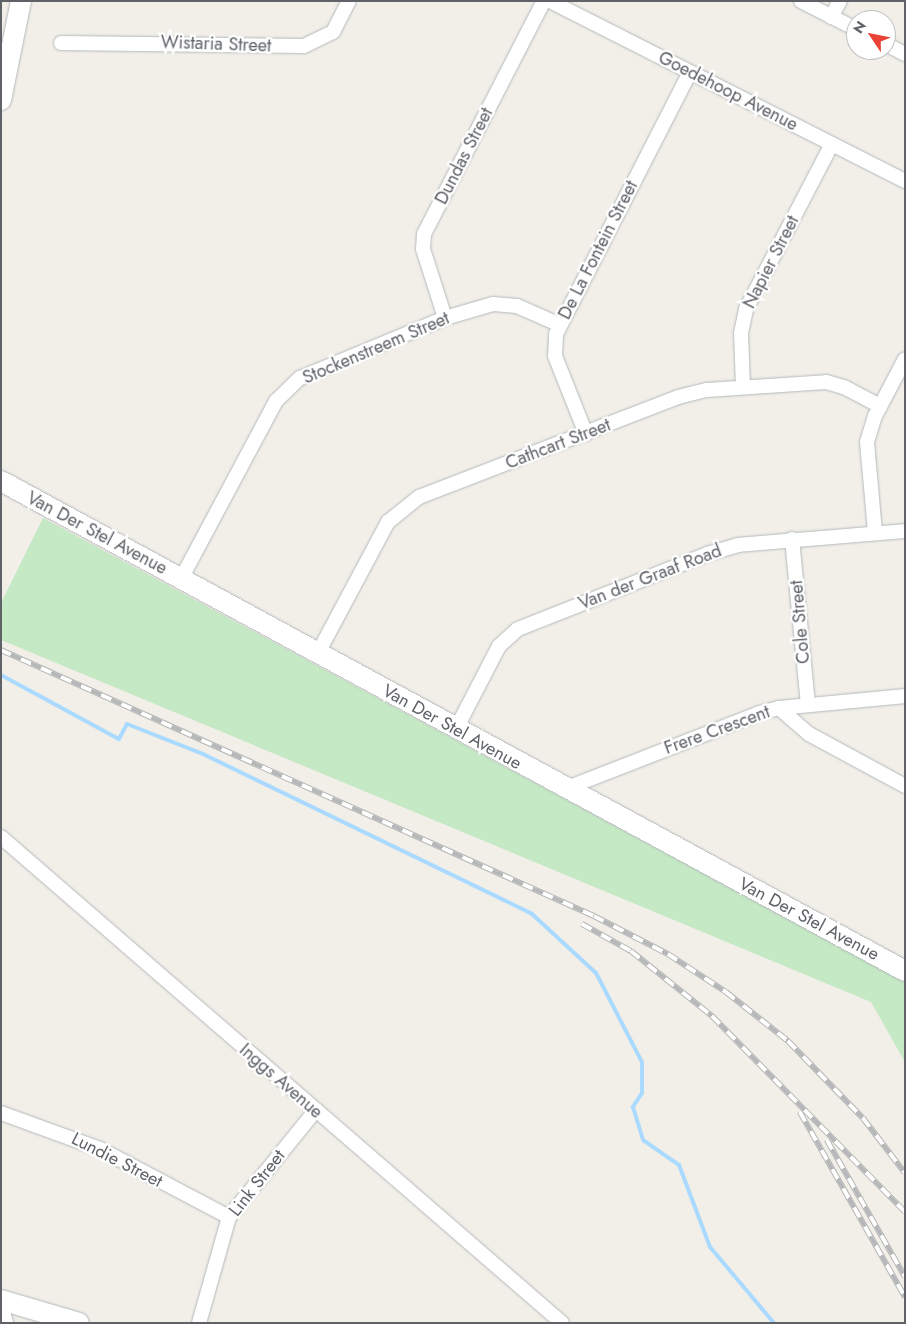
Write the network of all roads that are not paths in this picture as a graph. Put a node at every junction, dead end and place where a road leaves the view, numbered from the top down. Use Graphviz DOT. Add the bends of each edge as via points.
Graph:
graph roads {
  1 [pos="21,1"];
  2 [pos="349,1"];
  3 [pos="544,1"];
  4 [pos="550,1"];
  5 [pos="801,1"];
  6 [pos="840,1"];
  7 [pos="832,17"];
  8 [pos="846,24"];
  9 [pos="61,43"];
  10 [pos="690,72"];
  11 [pos="1,100"];
  12 [pos="832,144"];
  13 [pos="905,181"];
  14 [pos="444,318"];
  15 [pos="560,325"];
  16 [pos="905,359"];
  17 [pos="744,387"];
  18 [pos="880,406"];
  19 [pos="586,434"];
  20 [pos="1,481"];
  21 [pos="905,531"];
  22 [pos="874,532"];
  23 [pos="792,539"];
  24 [pos="181,579"];
  25 [pos="318,653"];
  26 [pos="905,696"];
  27 [pos="808,705"];
  28 [pos="779,708"];
  29 [pos="456,729"];
  30 [pos="905,786"];
  31 [pos="566,788"];
  32 [pos="1,837"];
  33 [pos="905,970"];
  34 [pos="316,1110"];
  35 [pos="1,1113"];
  36 [pos="229,1217"];
  37 [pos="1,1300"];
  38 [pos="1,1304"];
  39 [pos="63,1321"];
  40 [pos="6,1323"];
  41 [pos="199,1323"];
  42 [pos="562,1323"];
  1 -- 11 [label="street"];
  2 -- 9 [label="street, Wistaria Street" via="333,32 304,46"];
  3 -- 14 [label="street, Dundas Street" via="424,234 423,249"];
  4 -- 10 [label="street, Goedehoop Avenue"];
  5 -- 7 [label="street"];
  6 -- 7 [label="street"];
  7 -- 8 [label="street"];
  10 -- 12 [label="street, Goedehoop Avenue"];
  10 -- 15 [label="street, De La Fontein Street"];
  12 -- 13 [label="street, Goedehoop Avenue"];
  12 -- 17 [label="street, Napier Street" via="746,309 741,333"];
  14 -- 15 [label="street, Stockenstreem Street" via="504,303"];
  14 -- 24 [label="street, Stockenstreem Street" via="300,378 287,388 276,401"];
  15 -- 19 [label="street, De La Fontein Street" via="556,334 555,356"];
  16 -- 18 [label="street"];
  17 -- 18 [label="street, Cathcart Street" via="826,382 844,387"];
  17 -- 19 [label="street, Cathcart Street" via="684,395"];
  18 -- 22 [label="street" via="867,450"];
  19 -- 25 [label="street, Cathcart Street" via="419,497 397,512 388,522"];
  20 -- 24 [label="street, Van Der Stel Avenue"];
  21 -- 22 [label="street, Van der Graaf Road"];
  22 -- 23 [label="street, Van der Graaf Road"];
  23 -- 27 [label="street, Cole Street"];
  23 -- 29 [label="street, Van der Graaf Road" via="738,545 707,554 512,632 494,655"];
  24 -- 25 [label="street, Van Der Stel Avenue"];
  25 -- 29 [label="street, Van Der Stel Avenue"];
  26 -- 27 [label="street, Frere Crescent"];
  27 -- 28 [label="street, Frere Crescent"];
  28 -- 30 [label="street" via="809,734"];
  28 -- 31 [label="street, Frere Crescent" via="748,716"];
  29 -- 31 [label="street, Van Der Stel Avenue"];
  31 -- 33 [label="street, Van Der Stel Avenue"];
  32 -- 34 [label="street, Inggs Avenue"];
  34 -- 36 [label="street, Link Street"];
  34 -- 42 [label="street, Inggs Avenue"];
  35 -- 36 [label="street, Lundie Street" via="100,1149"];
  36 -- 41 [label="street, Link Street"];
  37 -- 39 [label="street"];
  38 -- 40 [label="street"];
}
